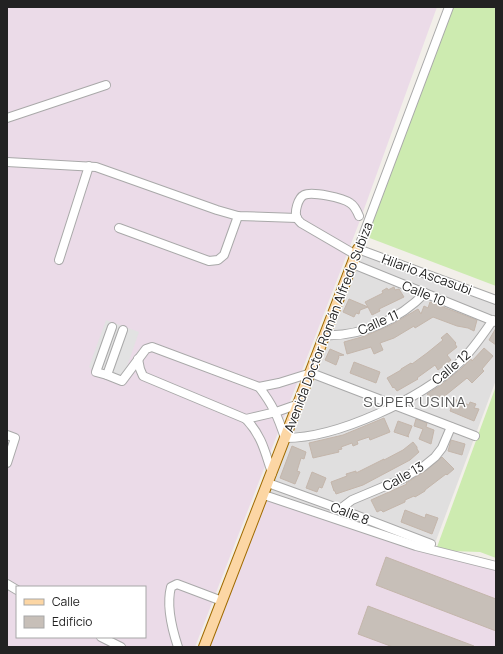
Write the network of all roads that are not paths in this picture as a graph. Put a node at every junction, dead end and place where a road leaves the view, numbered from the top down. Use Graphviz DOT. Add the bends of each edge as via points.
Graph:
graph roads {
  1 [pos="449,7"];
  2 [pos="106,85"];
  3 [pos="7,118"];
  4 [pos="7,162"];
  5 [pos="89,166"];
  6 [pos="238,216"];
  7 [pos="359,216"];
  8 [pos="297,218"];
  9 [pos="119,228"];
  10 [pos="357,252"];
  11 [pos="59,260"];
  12 [pos="353,264"];
  13 [pos="425,293"];
  14 [pos="496,300"];
  15 [pos="494,321"];
  16 [pos="112,327"];
  17 [pos="123,330"];
  18 [pos="325,336"];
  19 [pos="138,359"];
  20 [pos="310,373"];
  21 [pos="107,376"];
  22 [pos="259,387"];
  23 [pos="299,404"];
  24 [pos="394,405"];
  25 [pos="276,412"];
  26 [pos="246,419"];
  27 [pos="451,427"];
  28 [pos="7,435"];
  29 [pos="475,436"];
  30 [pos="285,438"];
  31 [pos="7,463"];
  32 [pos="272,473"];
  33 [pos="268,484"];
  34 [pos="264,495"];
  35 [pos="340,509"];
  36 [pos="431,544"];
  37 [pos="496,566"];
  38 [pos="7,584"];
  39 [pos="16,589"];
  40 [pos="222,601"];
  41 [pos="103,638"];
  42 [pos="121,647"];
  43 [pos="178,647"];
  44 [pos="204,647"];
  1 -- 10 [label="street, Avenida Doctor Román Alfredo Subiza"];
  2 -- 3 [label="street"];
  4 -- 5 [label="street"];
  5 -- 6 [label="street"];
  5 -- 11 [label="street"];
  6 -- 8 [label="street"];
  6 -- 9 [label="street" via="224,255 218,260 210,261"];
  7 -- 8 [label="street" via="350,203 325,195 312,194 301,198 296,208"];
  8 -- 10 [label="street, Hilario Ascasubi" via="301,223"];
  10 -- 12 [label="main road, Avenida Doctor Román Alfredo Subiza"];
  10 -- 14 [label="street, Hilario Ascasubi"];
  12 -- 13 [label="street, Calle 10"];
  12 -- 18 [label="main road, Avenida Doctor Román Alfredo Subiza"];
  13 -- 15 [label="street, Calle 10"];
  13 -- 18 [label="street, Calle 11" via="410,306 378,324 343,336"];
  15 -- 24 [label="street, Calle 12" via="459,364 416,394"];
  16 -- 21 [label="street" via="96,372"];
  17 -- 21 [label="street"];
  18 -- 20 [label="main road, Avenida Doctor Román Alfredo Subiza"];
  19 -- 21 [label="street" via="122,381"];
  19 -- 22 [label="street" via="146,349 152,347"];
  19 -- 26 [label="street" via="143,376"];
  20 -- 22 [label="street"];
  20 -- 23 [label="main road, Avenida Doctor Román Alfredo Subiza"];
  20 -- 24 [label="street"];
  22 -- 25 [label="street"];
  23 -- 25 [label="street"];
  23 -- 30 [label="main road, Avenida Doctor Román Alfredo Subiza"];
  24 -- 27 [label="street"];
  24 -- 30 [label="street, Calle 12" via="348,426 322,434"];
  25 -- 26 [label="street"];
  25 -- 30 [label="street"];
  26 -- 32 [label="street" via="256,430"];
  27 -- 29 [label="street"];
  27 -- 35 [label="street, Calle 13" via="442,448 424,466 402,479 352,500"];
  28 -- 31 [label="street" via="15,438"];
  30 -- 32 [label="main road, Avenida Doctor Román Alfredo Subiza"];
  32 -- 33 [label="main road, Avenida Doctor Román Alfredo Subiza"];
  33 -- 34 [label="main road, Avenida Doctor Román Alfredo Subiza"];
  33 -- 35 [label="street, Calle 8"];
  34 -- 37 [label="street" via="416,546"];
  34 -- 40 [label="main road, Avenida Doctor Román Alfredo Subiza"];
  35 -- 36 [label="street, Calle 8"];
  38 -- 39 [label="street"];
  40 -- 43 [label="street" via="185,586 177,584 171,587 170,614"];
  40 -- 44 [label="main road, Avenida Doctor Román Alfredo Subiza"];
  41 -- 42 [label="street"];
}
